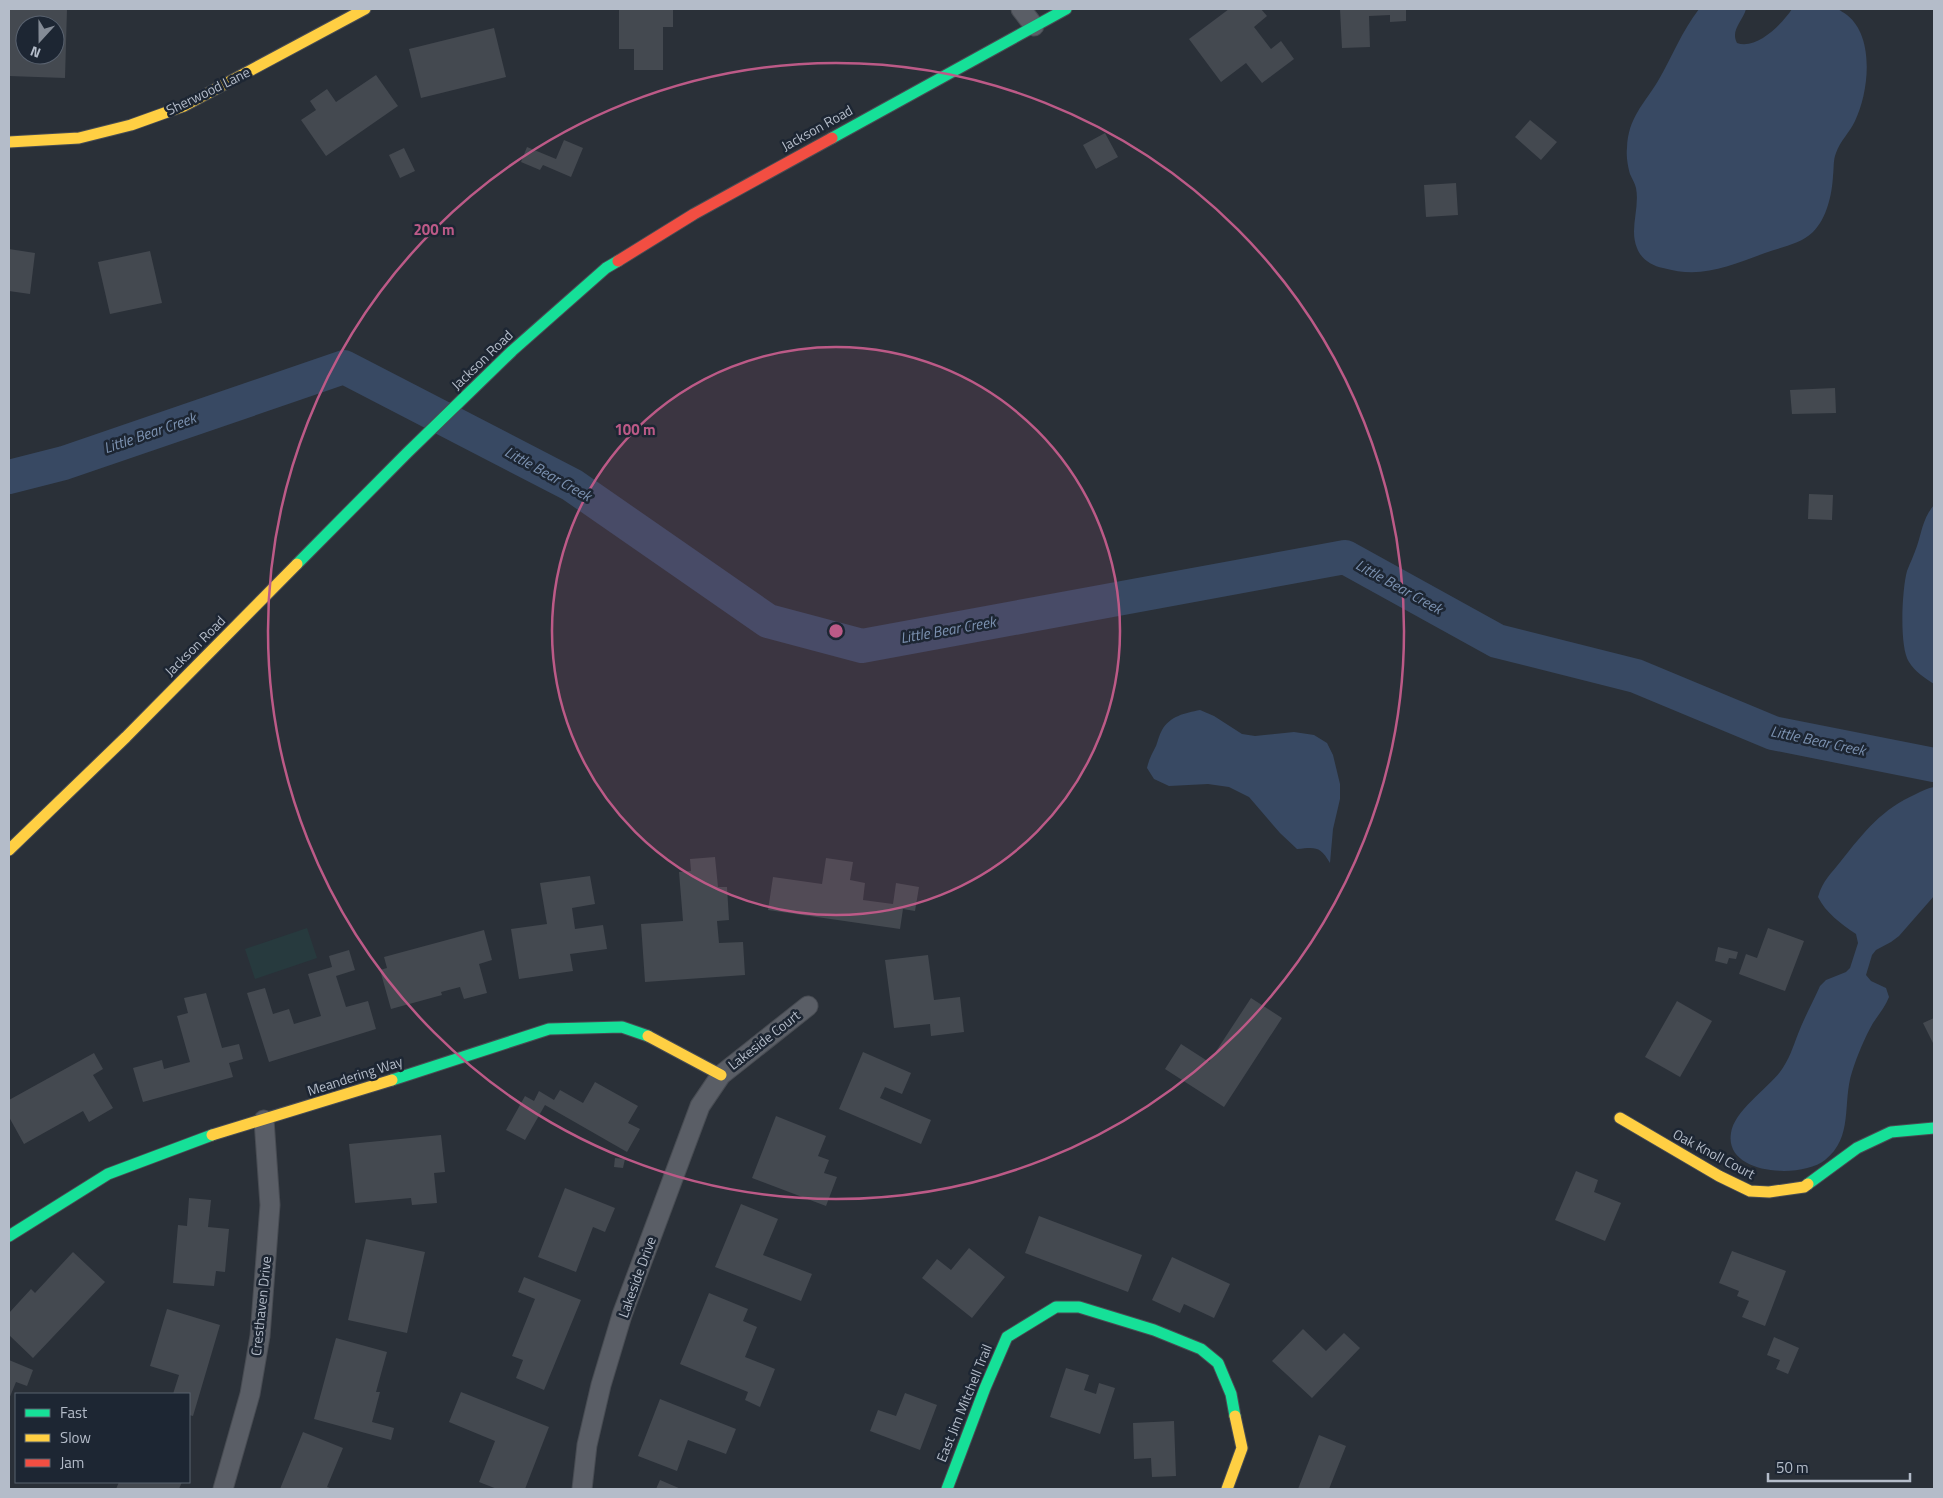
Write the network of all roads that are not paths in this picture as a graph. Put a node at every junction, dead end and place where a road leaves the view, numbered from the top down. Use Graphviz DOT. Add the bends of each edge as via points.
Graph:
graph roads {
  1 [pos="365,9"];
  2 [pos="1022,9"];
  3 [pos="1066,9"];
  4 [pos="1034,26"];
  5 [pos="9,142"];
  6 [pos="9,850"];
  7 [pos="808,1006"];
  8 [pos="720,1075"];
  9 [pos="1620,1118"];
  10 [pos="264,1120"];
  11 [pos="1934,1128"];
  12 [pos="9,1236"];
  13 [pos="223,1489"];
  14 [pos="582,1489"];
  15 [pos="946,1489"];
  16 [pos="1227,1489"];
  1 -- 5 [label="street, Sherwood Lane" via="184,106 131,125 78,138"];
  2 -- 4 [label="street"];
  3 -- 4 [label="street, Jackson Road"];
  4 -- 6 [label="street, Jackson Road" via="694,214 606,268 526,338 407,453 126,737"];
  7 -- 8 [label="street, Lakeside Court"];
  8 -- 10 [label="street, Meandering Way" via="652,1037 622,1027 549,1029"];
  8 -- 14 [label="street, Lakeside Drive" via="700,1106 622,1314 587,1445"];
  9 -- 11 [label="street, Oak Knoll Court" via="1750,1192 1804,1187 1857,1148 1891,1132"];
  10 -- 12 [label="street, Meandering Way" via="198,1139 108,1174"];
  10 -- 13 [label="street, Cresthaven Drive" via="270,1204 260,1336 250,1394"];
  15 -- 16 [label="street, East Jim Mitchell Trail" via="1007,1337 1056,1307 1079,1306 1201,1349 1218,1363 1226,1380 1242,1448"];
}
